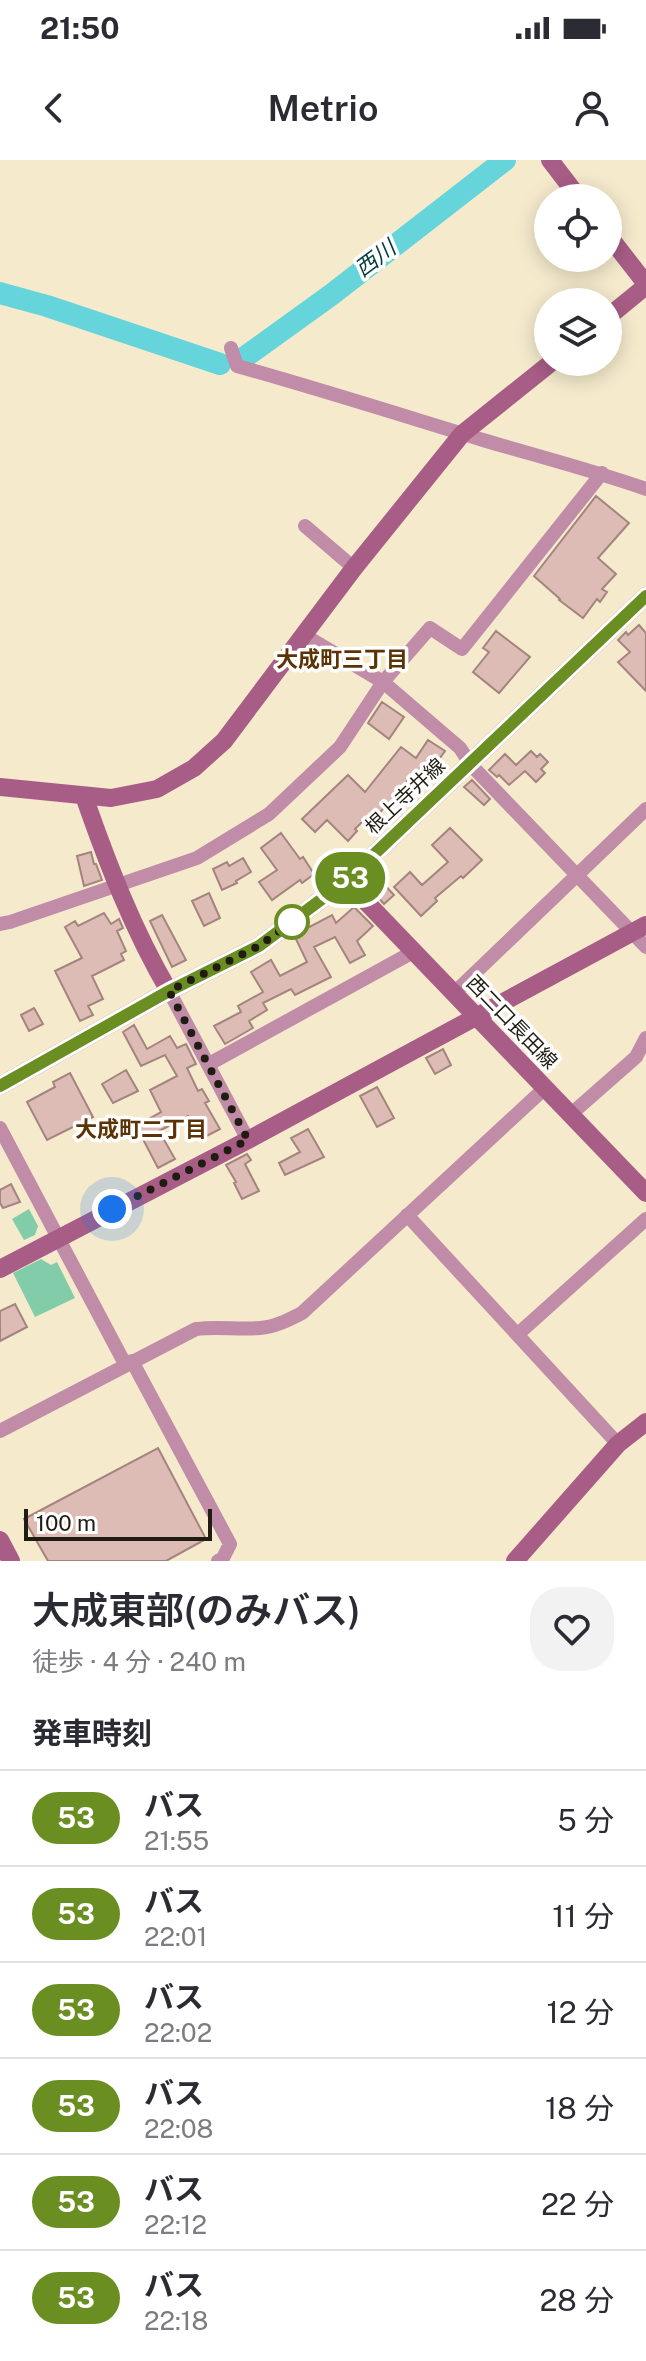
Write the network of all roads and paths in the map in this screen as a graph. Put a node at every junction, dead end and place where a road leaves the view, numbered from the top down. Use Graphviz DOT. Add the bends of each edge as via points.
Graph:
graph roads {
  1 [pos="550,160"];
  2 [pos="568,184"];
  3 [pos="622,253"];
  4 [pos="646,285"];
  5 [pos="622,305"];
  6 [pos="231,348"];
  7 [pos="534,376"];
  8 [pos="462,434"];
  9 [pos="602,473"];
  10 [pos="646,489"];
  11 [pos="305,526"];
  12 [pos="354,568"];
  13 [pos="644,601"];
  14 [pos="304,635"];
  15 [pos="383,682"];
  16 [pos="471,765"];
  17 [pos="0,787"];
  18 [pos="84,796"];
  19 [pos="646,809"];
  20 [pos="576,874"];
  21 [pos="346,881"];
  22 [pos="117,884"];
  23 [pos="0,924"];
  24 [pos="639,929"];
  25 [pos="646,947"];
  26 [pos="413,952"];
  27 [pos="169,991"];
  28 [pos="454,993"];
  29 [pos="476,1018"];
  30 [pos="646,1038"];
  31 [pos="209,1064"];
  32 [pos="0,1086"];
  33 [pos="545,1088"];
  34 [pos="570,1115"];
  35 [pos="0,1128"];
  36 [pos="248,1140"];
  37 [pos="646,1193"];
  38 [pos="407,1215"];
  39 [pos="646,1219"];
  40 [pos="58,1237"];
  41 [pos="0,1269"];
  42 [pos="518,1334"];
  43 [pos="128,1362"];
  44 [pos="646,1422"];
  45 [pos="0,1431"];
  46 [pos="618,1444"];
  47 [pos="0,1540"];
  48 [pos="11,1561"];
  49 [pos="218,1561"];
  50 [pos="515,1561"];
  1 -- 2 [label="street"];
  3 -- 4 [label="street"];
  4 -- 5 [label="street"];
  6 -- 8 [label="street" via="237,366"];
  7 -- 8 [label="street"];
  8 -- 9 [label="street"];
  8 -- 12 [label="street"];
  9 -- 10 [label="street"];
  9 -- 15 [label="street" via="462,649 430,628"];
  11 -- 12 [label="street"];
  12 -- 14 [label="street"];
  13 -- 16 [label="street, 根上寺井線"];
  14 -- 15 [label="street"];
  14 -- 18 [label="street" via="224,741 194,768 157,789 111,798"];
  15 -- 16 [label="street" via="460,748"];
  15 -- 22 [label="street" via="340,747 269,814 197,858"];
  16 -- 20 [label="street"];
  16 -- 21 [label="street, 根上寺井線"];
  17 -- 18 [label="street"];
  18 -- 22 [label="street"];
  19 -- 20 [label="street"];
  20 -- 24 [label="street"];
  20 -- 28 [label="street"];
  21 -- 26 [label="street, 西二口長田線"];
  21 -- 27 [label="street, 根上寺井線" via="259,946"];
  22 -- 23 [label="street"];
  22 -- 27 [label="street"];
  24 -- 25 [label="street"];
  24 -- 29 [label="street"];
  26 -- 28 [label="street, 西二口長田線"];
  26 -- 31 [label="street"];
  27 -- 31 [label="street"];
  27 -- 32 [label="street, 根上寺井線"];
  28 -- 29 [label="street, 西二口長田線"];
  29 -- 33 [label="street, 西二口長田線"];
  29 -- 36 [label="street"];
  30 -- 34 [label="street" via="636,1057"];
  31 -- 36 [label="street"];
  33 -- 34 [label="street, 西二口長田線"];
  33 -- 38 [label="street"];
  34 -- 37 [label="street, 西二口長田線"];
  35 -- 40 [label="street"];
  36 -- 40 [label="street"];
  38 -- 42 [label="street"];
  38 -- 43 [label="street" via="302,1313 260,1328 196,1329"];
  39 -- 42 [label="street"];
  40 -- 41 [label="street"];
  40 -- 43 [label="street"];
  42 -- 46 [label="street"];
  43 -- 45 [label="street"];
  43 -- 49 [label="street" via="230,1544"];
  44 -- 46 [label="street"];
  46 -- 50 [label="street"];
  47 -- 48 [label="street"];
}
